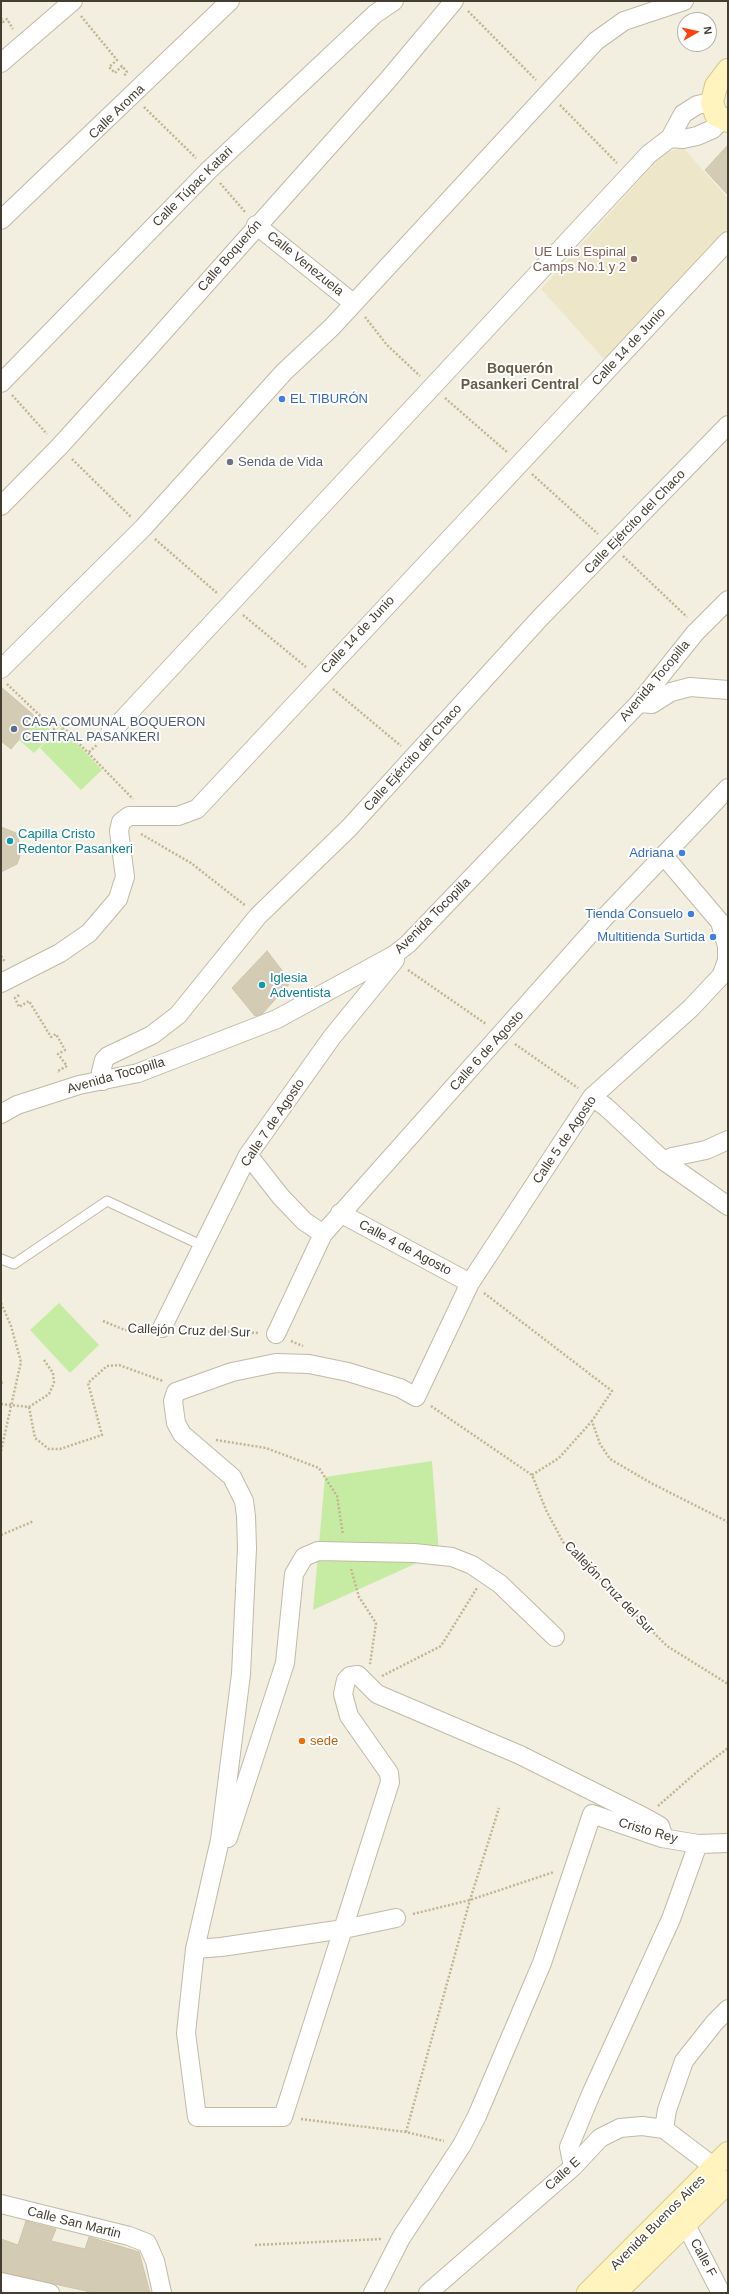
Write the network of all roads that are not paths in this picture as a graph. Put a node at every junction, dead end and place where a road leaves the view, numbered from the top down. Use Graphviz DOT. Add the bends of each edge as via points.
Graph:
graph roads {
  1 [pos="230,1"];
  2 [pos="394,1"];
  3 [pos="454,1"];
  4 [pos="684,1"];
  5 [pos="67,6"];
  6 [pos="1,63"];
  7 [pos="728,70"];
  8 [pos="721,114"];
  9 [pos="670,138"];
  10 [pos="1,220"];
  11 [pos="256,225"];
  12 [pos="728,242"];
  13 [pos="353,303"];
  14 [pos="1,383"];
  15 [pos="728,425"];
  16 [pos="1,506"];
  17 [pos="728,600"];
  18 [pos="1,669"];
  19 [pos="728,690"];
  20 [pos="639,703"];
  21 [pos="110,733"];
  22 [pos="728,788"];
  23 [pos="664,856"];
  24 [pos="394,955"];
  25 [pos="1,982"];
  26 [pos="103,1081"];
  27 [pos="592,1097"];
  28 [pos="1,1114"];
  29 [pos="728,1140"];
  30 [pos="248,1155"];
  31 [pos="664,1161"];
  32 [pos="728,1206"];
  33 [pos="340,1213"];
  34 [pos="323,1234"];
  35 [pos="203,1246"];
  36 [pos="1,1258"];
  37 [pos="470,1282"];
  38 [pos="162,1328"];
  39 [pos="276,1334"];
  40 [pos="555,1638"];
  41 [pos="662,1838"];
  42 [pos="220,1840"];
  43 [pos="728,1843"];
  44 [pos="698,1844"];
  45 [pos="396,1918"];
  46 [pos="344,1929"];
  47 [pos="195,1949"];
  48 [pos="728,2009"];
  49 [pos="664,2129"];
  50 [pos="573,2167"];
  51 [pos="723,2167"];
  52 [pos="698,2197"];
  53 [pos="1,2204"];
  54 [pos="685,2223"];
  55 [pos="1,2282"];
  56 [pos="50,2293"];
  57 [pos="162,2293"];
  58 [pos="373,2293"];
  59 [pos="428,2293"];
  60 [pos="588,2293"];
  61 [pos="615,2293"];
  62 [pos="721,2293"];
  1 -- 10 [label="street, Calle Aroma"];
  2 -- 14 [label="street, Calle Túpac Katari" via="375,14 209,170"];
  3 -- 11 [label="street, Calle Boquerón" via="388,81"];
  4 -- 13 [label="street" via="624,21 596,41"];
  5 -- 6 [label="street"];
  7 -- 8 [label="main road" via="716,86"];
  8 -- 9 [label="street" via="714,129 683,139"];
  8 -- 9 [label="street" via="697,105 683,114"];
  9 -- 21 [label="street" via="649,154"];
  11 -- 13 [label="street, Calle Venezuela"];
  11 -- 16 [label="street, Calle Boquerón" via="59,447"];
  12 -- 25 [label="street, Calle 14 de Junio" via="197,809 178,816 129,816 121,822 119,831 125,878 118,898 89,933 60,953"];
  13 -- 18 [label="street" via="332,327 284,372 143,528"];
  15 -- 26 [label="street, Calle Ejército del Chaco" via="539,619 349,828 258,916 178,1015 152,1035 104,1060 101,1072"];
  17 -- 20 [label="street, Avenida Tocopilla" via="695,633"];
  19 -- 20 [label="street" via="690,688 671,692 652,704"];
  20 -- 24 [label="street, Avenida Tocopilla" via="408,944"];
  22 -- 23 [label="street, Calle 6 de Agosto"];
  23 -- 27 [label="street, Calle 5 de Agosto" via="720,922 728,946 727,960 721,976 691,1008"];
  23 -- 33 [label="street, Calle 6 de Agosto" via="604,918 491,1048"];
  24 -- 26 [label="street, Avenida Tocopilla" via="277,1020 138,1073"];
  24 -- 30 [label="street, Calle 7 de Agosto" via="395,960 332,1037"];
  26 -- 28 [label="street, Avenida Tocopilla" via="17,1105"];
  27 -- 31 [label="street"];
  27 -- 37 [label="street, Calle 5 de Agosto"];
  29 -- 31 [label="street" via="706,1150"];
  30 -- 34 [label="street" via="290,1207"];
  30 -- 35 [label="street, Calle 7 de Agosto"];
  31 -- 32 [label="street"];
  33 -- 34 [label="street, Calle 6 de Agosto"];
  33 -- 37 [label="street, Calle 4 de Agosto"];
  34 -- 39 [label="street, Calle 6 de Agosto"];
  35 -- 36 [label="lane" via="107,1201 14,1264"];
  35 -- 38 [label="street, Calle 7 de Agosto"];
  37 -- 42 [label="street, Calle 5 de Agosto" via="416,1397 400,1388 348,1372 309,1364 276,1363 232,1372 176,1392 173,1411 182,1434 232,1477 244,1501 246,1516 247,1548 241,1674"];
  40 -- 42 [label="street" via="500,1584 472,1565 452,1557 414,1552 318,1551 304,1557 296,1568 285,1663 231,1832 228,1838"];
  41 -- 44 [label="street, Cristo Rey"];
  41 -- 46 [label="street" via="660,1826 644,1817 520,1755 377,1694 358,1675 350,1676 344,1685 344,1702 349,1716 389,1773 390,1782"];
  41 -- 58 [label="street, Cristo Rey" via="592,1814 542,1964 477,2116 462,2145 401,2238"];
  42 -- 47 [label="street"];
  43 -- 44 [label="street, Cristo Rey"];
  44 -- 50 [label="street" via="671,1918 569,2147"];
  45 -- 46 [label="street"];
  46 -- 47 [label="street" via="221,1948"];
  46 -- 47 [label="street" via="283,2117 197,2117 186,2033"];
  48 -- 49 [label="street" via="684,2061 667,2110"];
  49 -- 50 [label="street, Calle E" via="642,2126 620,2128 600,2138"];
  49 -- 51 [label="street, Calle E"];
  50 -- 59 [label="street, Calle E"];
  51 -- 52 [label="main road, Avenida Buenos Aires"];
  52 -- 54 [label="main road, Avenida Buenos Aires"];
  52 -- 60 [label="main road, Avenida Buenos Aires"];
  53 -- 57 [label="street, Calle San Martin" via="129,2236 147,2243 155,2261"];
  54 -- 61 [label="main road, Avenida Buenos Aires"];
  54 -- 62 [label="street, Calle F"];
  55 -- 56 [label="street"];
}
